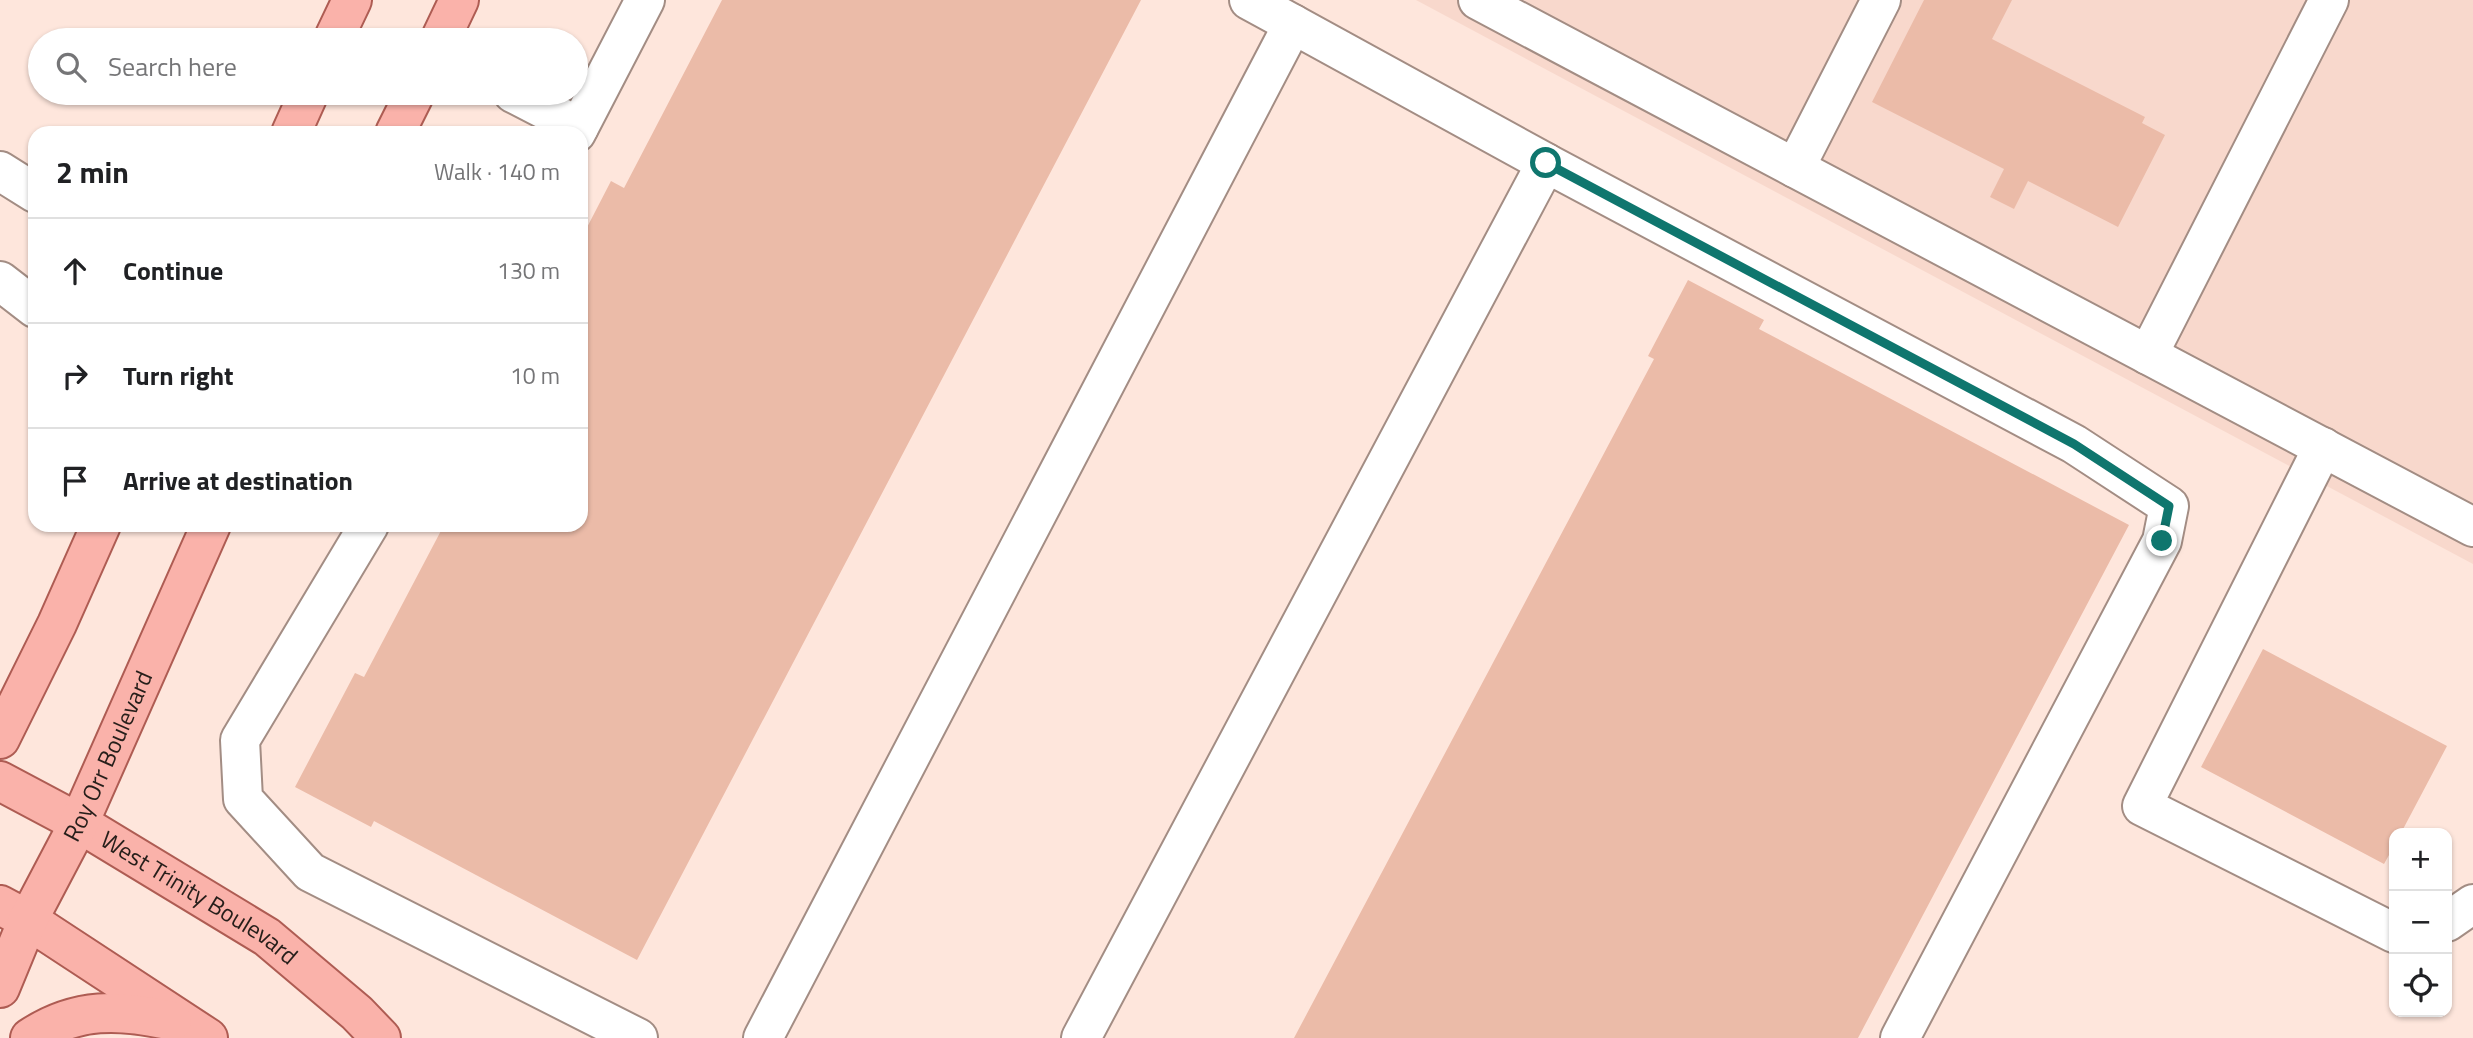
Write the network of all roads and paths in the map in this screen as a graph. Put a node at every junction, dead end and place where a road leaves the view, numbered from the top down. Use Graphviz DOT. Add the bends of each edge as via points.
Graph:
graph roads {
  1 [pos="352,0"];
  2 [pos="459,0"];
  3 [pos="645,0"];
  4 [pos="1249,0"];
  5 [pos="1478,0"];
  6 [pos="1881,0"];
  7 [pos="2329,0"];
  8 [pos="1293,24"];
  9 [pos="339,28"];
  10 [pos="446,28"];
  11 [pos="304,105"];
  12 [pos="409,105"];
  13 [pos="534,105"];
  14 [pos="294,126"];
  15 [pos="399,126"];
  16 [pos="571,126"];
  17 [pos="580,126"];
  18 [pos="1546,163"];
  19 [pos="1795,168"];
  20 [pos="0,171"];
  21 [pos="28,189"];
  22 [pos="0,281"];
  23 [pos="28,303"];
  24 [pos="2148,355"];
  25 [pos="2323,447"];
  26 [pos="2473,527"];
  27 [pos="99,532"];
  28 [pos="208,532"];
  29 [pos="365,532"];
  30 [pos="0,739"];
  31 [pos="0,781"];
  32 [pos="79,823"];
  33 [pos="2473,904"];
  34 [pos="14,912"];
  35 [pos="2452,919"];
  36 [pos="2389,930"];
  37 [pos="0,988"];
  38 [pos="200,1031"];
  39 [pos="30,1038"];
  40 [pos="381,1038"];
  41 [pos="638,1038"];
  42 [pos="763,1038"];
  43 [pos="1081,1038"];
  44 [pos="1900,1038"];
  1 -- 9 [label="main road"];
  2 -- 10 [label="main road"];
  3 -- 17 [label="lane"];
  4 -- 8 [label="lane"];
  5 -- 19 [label="lane"];
  6 -- 19 [label="lane"];
  7 -- 24 [label="lane"];
  8 -- 18 [label="lane"];
  8 -- 42 [label="lane"];
  11 -- 14 [label="main road"];
  12 -- 15 [label="main road"];
  13 -- 16 [label="lane"];
  18 -- 43 [label="lane"];
  18 -- 44 [label="lane" via="2074,444 2169,506 2162,541"];
  19 -- 24 [label="lane"];
  20 -- 21 [label="lane"];
  22 -- 23 [label="lane"];
  24 -- 25 [label="lane"];
  25 -- 26 [label="lane"];
  25 -- 36 [label="lane" via="2142,806"];
  27 -- 30 [label="main road"];
  28 -- 32 [label="main road, Roy Orr Boulevard"];
  29 -- 41 [label="lane" via="240,740 243,799 310,872"];
  31 -- 32 [label="main road, West Trinity Boulevard"];
  32 -- 34 [label="main road, Roy Orr Boulevard"];
  32 -- 40 [label="main road, West Trinity Boulevard" via="267,937"];
  33 -- 35 [label="lane"];
  34 -- 37 [label="main road, Roy Orr Boulevard"];
  34 -- 38 [label="main road"];
  38 -- 39 [label="main road" via="137,1012 88,1013"];
}
